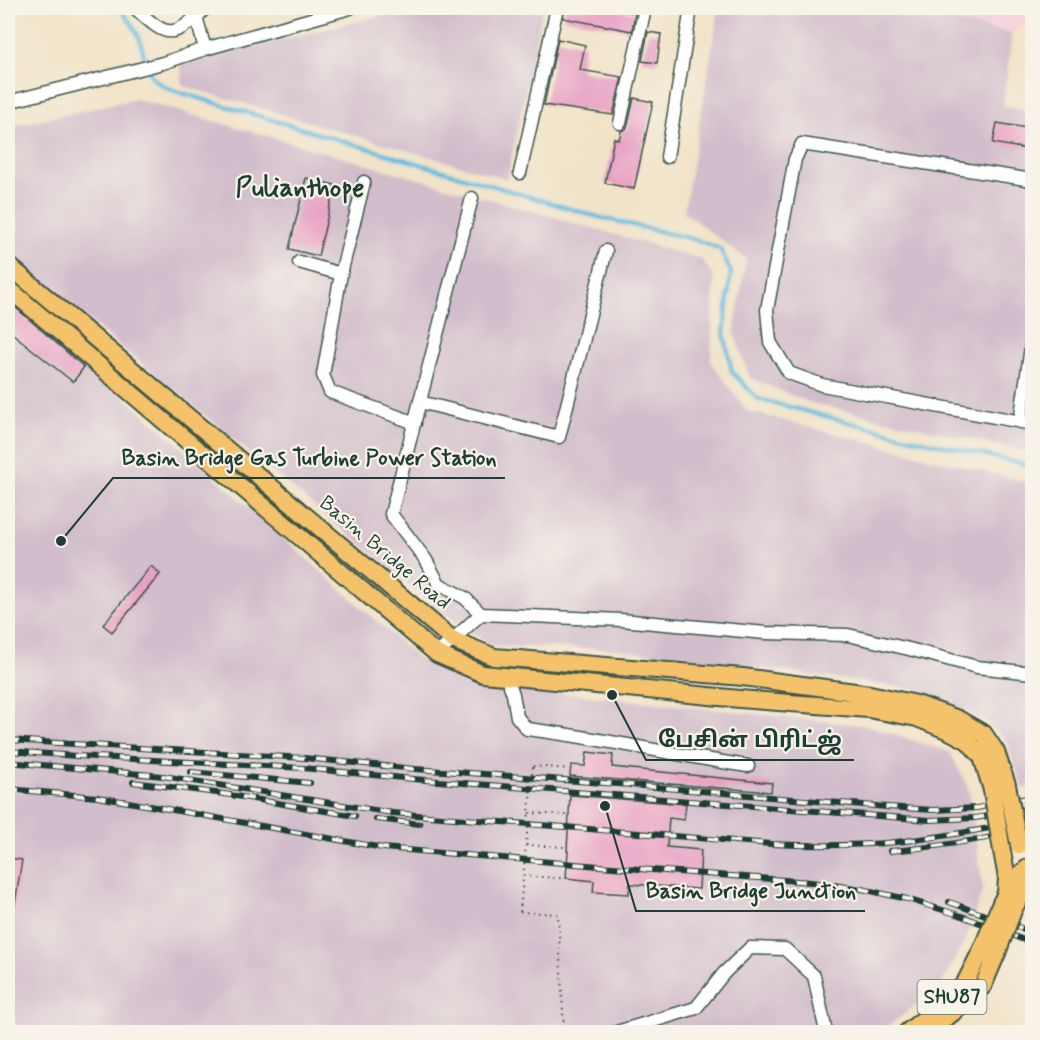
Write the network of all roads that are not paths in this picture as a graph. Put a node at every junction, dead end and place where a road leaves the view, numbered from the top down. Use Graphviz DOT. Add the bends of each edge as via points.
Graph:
graph roads {
  1 [pos="135,8"];
  2 [pos="206,8"];
  3 [pos="350,8"];
  4 [pos="557,8"];
  5 [pos="645,8"];
  6 [pos="690,8"];
  7 [pos="336,9"];
  8 [pos="196,16"];
  9 [pos="205,49"];
  10 [pos="8,102"];
  11 [pos="620,123"];
  12 [pos="667,157"];
  13 [pos="520,173"];
  14 [pos="1032,180"];
  15 [pos="364,182"];
  16 [pos="472,198"];
  17 [pos="606,251"];
  18 [pos="299,262"];
  19 [pos="8,265"];
  20 [pos="341,274"];
  21 [pos="8,288"];
  22 [pos="1032,340"];
  23 [pos="420,402"];
  24 [pos="1020,422"];
  25 [pos="415,423"];
  26 [pos="1032,424"];
  27 [pos="481,614"];
  28 [pos="453,640"];
  29 [pos="437,654"];
  30 [pos="1032,674"];
  31 [pos="507,677"];
  32 [pos="748,766"];
  33 [pos="999,788"];
  34 [pos="1032,865"];
  35 [pos="1032,885"];
  36 [pos="1007,901"];
  37 [pos="990,951"];
  38 [pos="617,1032"];
  39 [pos="826,1032"];
  40 [pos="908,1032"];
  41 [pos="928,1032"];
  1 -- 8 [label="street" via="157,27 169,31 185,26"];
  2 -- 8 [label="street"];
  3 -- 7 [label="street"];
  4 -- 13 [label="street"];
  5 -- 11 [label="street"];
  6 -- 12 [label="street"];
  7 -- 9 [label="street"];
  8 -- 9 [label="street"];
  9 -- 10 [label="street"];
  14 -- 24 [label="street" via="802,144 795,159 768,310 770,342 789,373 822,385"];
  15 -- 20 [label="street"];
  16 -- 23 [label="street"];
  17 -- 23 [label="street" via="559,437"];
  18 -- 20 [label="street"];
  19 -- 28 [label="main road, Basin Bridge Road"];
  20 -- 25 [label="street" via="323,375 330,392"];
  21 -- 29 [label="main road, Basin Bridge Road"];
  22 -- 24 [label="street"];
  23 -- 25 [label="street"];
  24 -- 26 [label="street"];
  25 -- 27 [label="street" via="392,514 439,584 465,598"];
  27 -- 28 [label="street"];
  27 -- 30 [label="street" via="848,635 977,667"];
  28 -- 29 [label="street"];
  28 -- 33 [label="main road, Basin Bridge Road" via="494,657 743,677 917,704 958,719 984,734 996,752"];
  29 -- 31 [label="main road, Basin Bridge Road" via="483,674"];
  31 -- 32 [label="street" via="517,717 527,729"];
  31 -- 33 [label="main road, Basin Bridge Road" via="868,709 917,718 968,741"];
  33 -- 34 [label="main road, bridge" via="1023,857"];
  33 -- 36 [label="main road, bridge"];
  34 -- 36 [label="main road, SHU87" via="1020,874"];
  35 -- 36 [label="main road, SHU87"];
  36 -- 37 [label="main road, SHU87, bridge"];
  37 -- 40 [label="main road, SHU87" via="946,1002"];
  37 -- 41 [label="main road, SHU87" via="982,986"];
  38 -- 39 [label="street" via="696,1008 750,948 784,949 814,976"];
}
